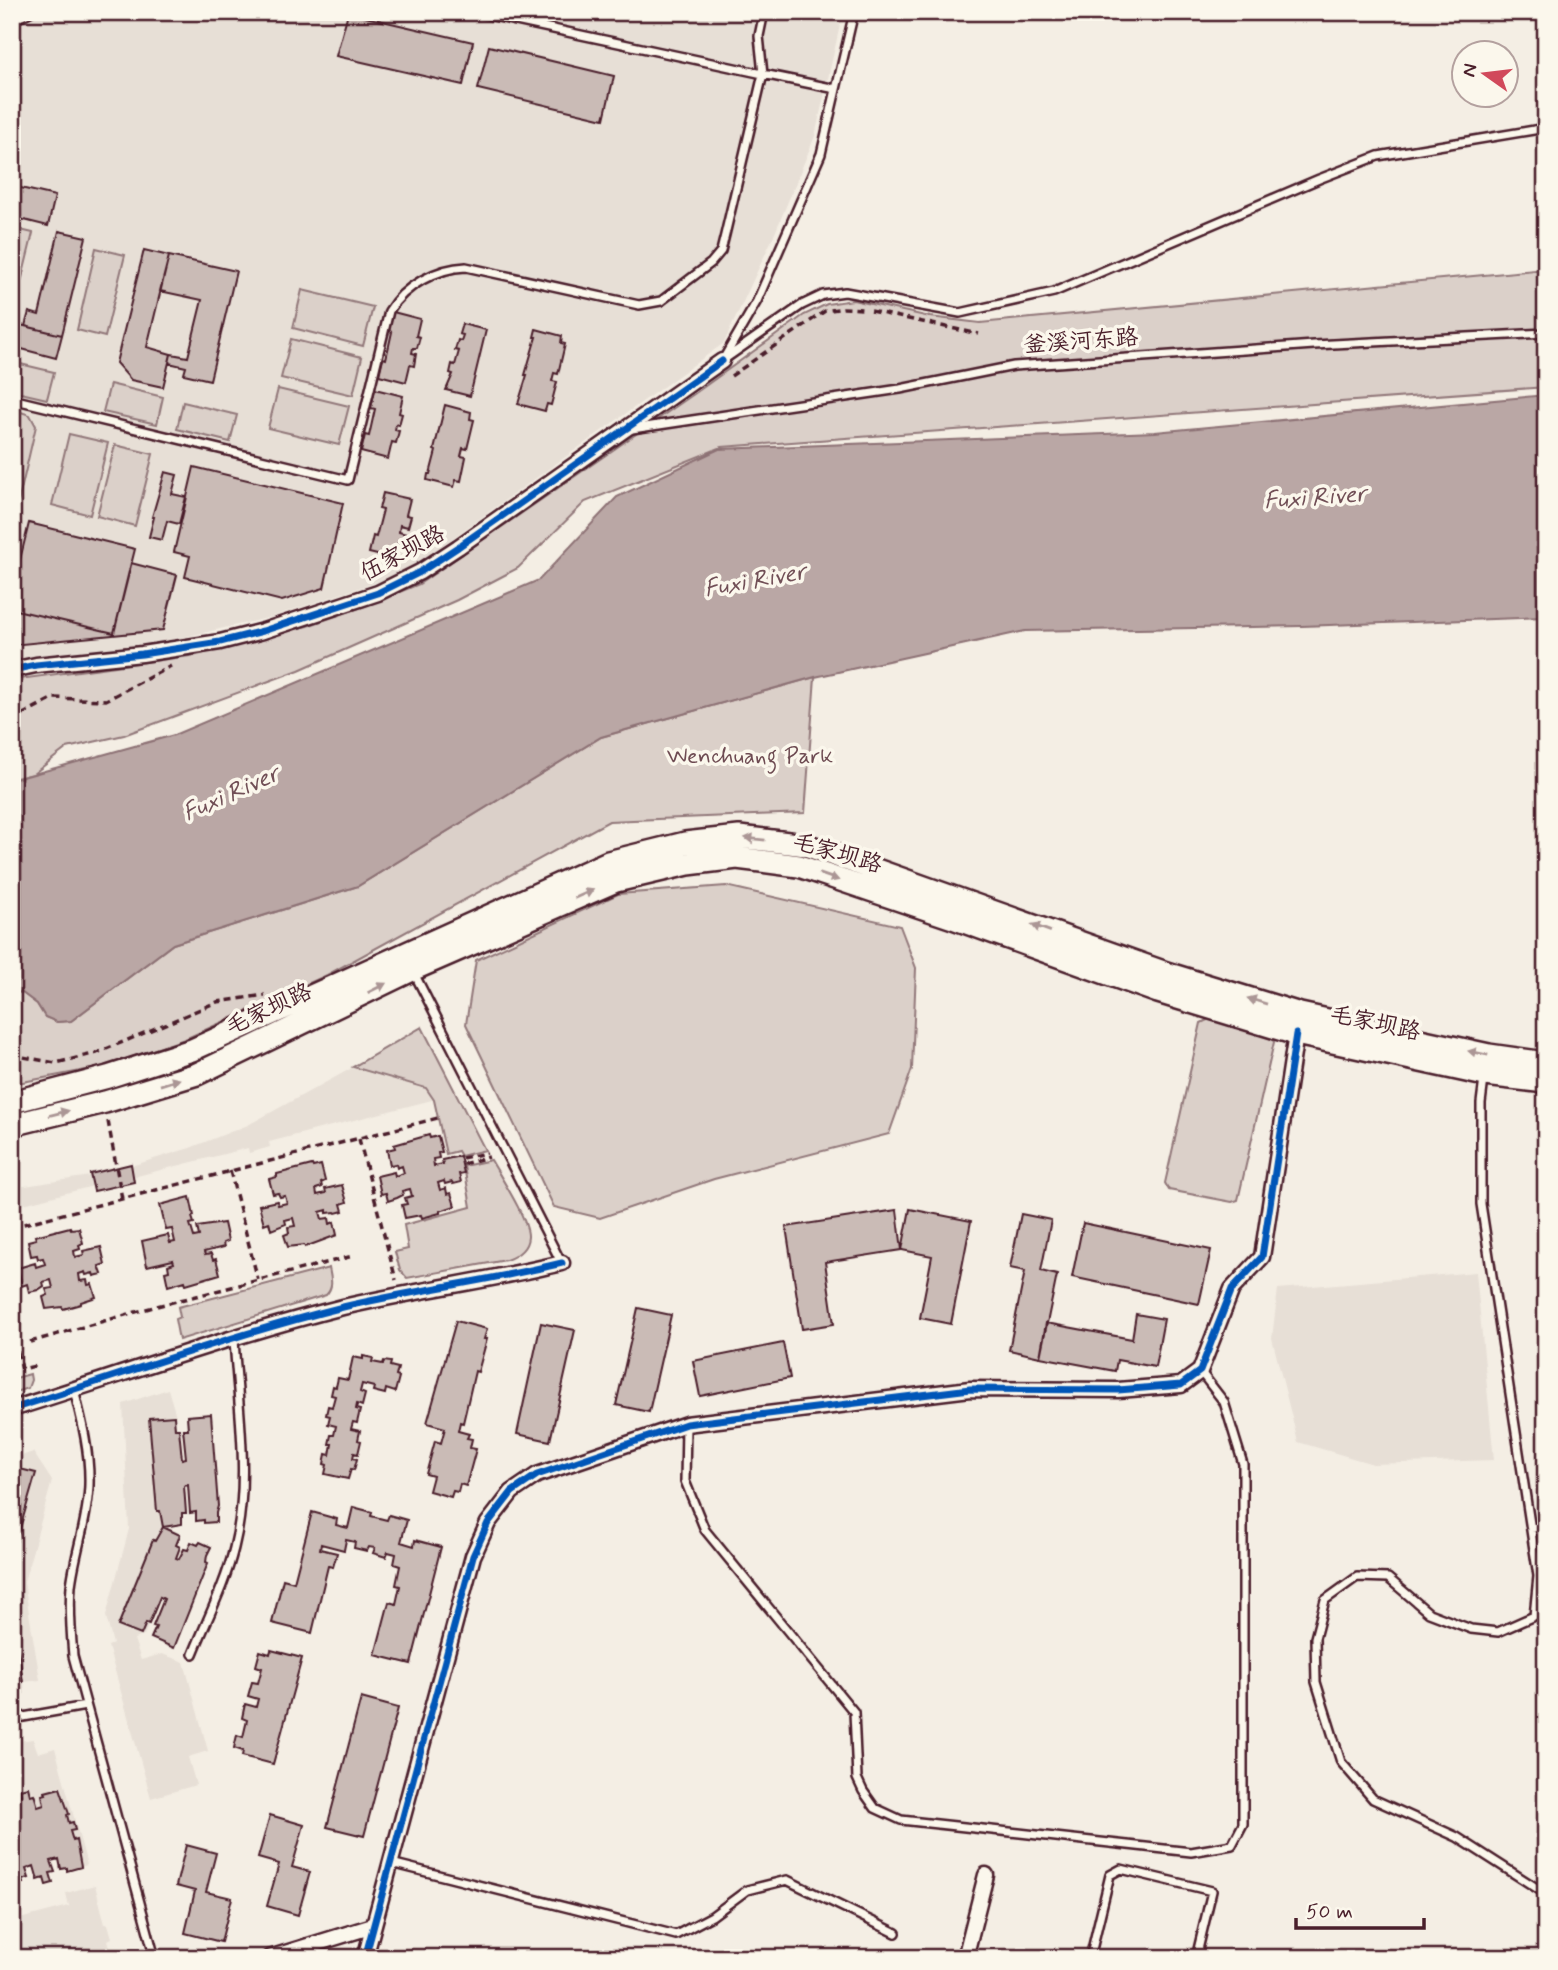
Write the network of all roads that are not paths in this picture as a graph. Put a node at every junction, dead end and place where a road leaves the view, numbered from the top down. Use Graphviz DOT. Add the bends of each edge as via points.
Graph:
graph roads {
  1 [pos="474,12"];
  2 [pos="764,12"];
  3 [pos="854,12"];
  4 [pos="24,14"];
  5 [pos="12,21"];
  6 [pos="763,74"];
  7 [pos="836,89"];
  8 [pos="1546,128"];
  9 [pos="1546,333"];
  10 [pos="722,361"];
  11 [pos="12,399"];
  12 [pos="624,430"];
  13 [pos="12,670"];
  14 [pos="412,970"];
  15 [pos="1296,1034"];
  16 [pos="1546,1063"];
  17 [pos="1485,1075"];
  18 [pos="1546,1082"];
  19 [pos="12,1102"];
  20 [pos="12,1125"];
  21 [pos="562,1263"];
  22 [pos="234,1339"];
  23 [pos="1200,1371"];
  24 [pos="74,1390"];
  25 [pos="12,1409"];
  26 [pos="686,1424"];
  27 [pos="1546,1527"];
  28 [pos="1531,1528"];
  29 [pos="193,1654"];
  30 [pos="86,1706"];
  31 [pos="12,1719"];
  32 [pos="390,1863"];
  33 [pos="986,1875"];
  34 [pos="1546,1894"];
  35 [pos="373,1926"];
  36 [pos="896,1933"];
  37 [pos="155,1958"];
  38 [pos="269,1958"];
  39 [pos="365,1958"];
  40 [pos="965,1958"];
  41 [pos="1090,1958"];
  42 [pos="1196,1958"];
  1 -- 6 [label="lane"];
  2 -- 6 [label="lane" via="759,36"];
  3 -- 7 [label="lane"];
  4 -- 5 [label="lane"];
  6 -- 7 [label="lane"];
  6 -- 11 [label="lane" via="726,235 711,263 661,301 639,305 466,267 442,270 404,292 389,311 348,480"];
  7 -- 10 [label="lane" via="821,154 757,301"];
  8 -- 10 [label="lane" via="1378,156 1054,292 960,313 845,292 823,295"];
  9 -- 12 [label="lane, 釜溪河东路" via="1014,366 900,389"];
  10 -- 12 [label="street, 伍家坝路"];
  12 -- 13 [label="street, 伍家坝路" via="429,566 377,593 220,642"];
  14 -- 15 [label="main road, 毛家坝路, one-way" via="616,881 737,858 799,866 1158,992"];
  20 -- 14 [label="main road, 毛家坝路, one-way" via="197,1074"];
  14 -- 21 [label="lane"];
  15 -- 17 [label="main road, 毛家坝路"];
  15 -- 23 [label="street" via="1262,1257 1232,1289"];
  16 -- 19 [label="main road, 毛家坝路, one-way" via="1300,1014 1166,973 806,845 739,837 685,843 608,862 192,1050"];
  17 -- 18 [label="main road, 毛家坝路"];
  17 -- 28 [label="lane" via="1480,1103 1481,1204"];
  21 -- 22 [label="street" via="342,1307"];
  22 -- 24 [label="street"];
  22 -- 29 [label="lane" via="242,1472 238,1523 227,1572"];
  23 -- 26 [label="street" via="1181,1384 1118,1390 970,1389"];
  23 -- 26 [label="lane" via="1224,1402 1243,1464 1243,1824 1232,1845 1191,1852 901,1820 875,1808 857,1778 854,1712 705,1530 685,1481"];
  24 -- 25 [label="street"];
  24 -- 30 [label="lane" via="87,1446 89,1483 69,1615 73,1656"];
  26 -- 32 [label="street" via="537,1475 512,1492 488,1523 473,1556"];
  27 -- 28 [label="lane"];
  28 -- 34 [label="lane" via="1538,1576 1534,1616 1498,1632 1471,1629 1429,1613 1388,1578 1357,1577 1325,1600 1315,1638 1316,1682 1341,1762 1373,1799 1457,1837"];
  30 -- 31 [label="lane"];
  30 -- 37 [label="lane"];
  32 -- 35 [label="street"];
  32 -- 36 [label="lane" via="676,1935 747,1890 787,1880"];
  33 -- 40 [label="street"];
  35 -- 38 [label="street"];
  35 -- 39 [label="street"];
  41 -- 42 [label="lane" via="1110,1875 1121,1870 1212,1891"];
}
